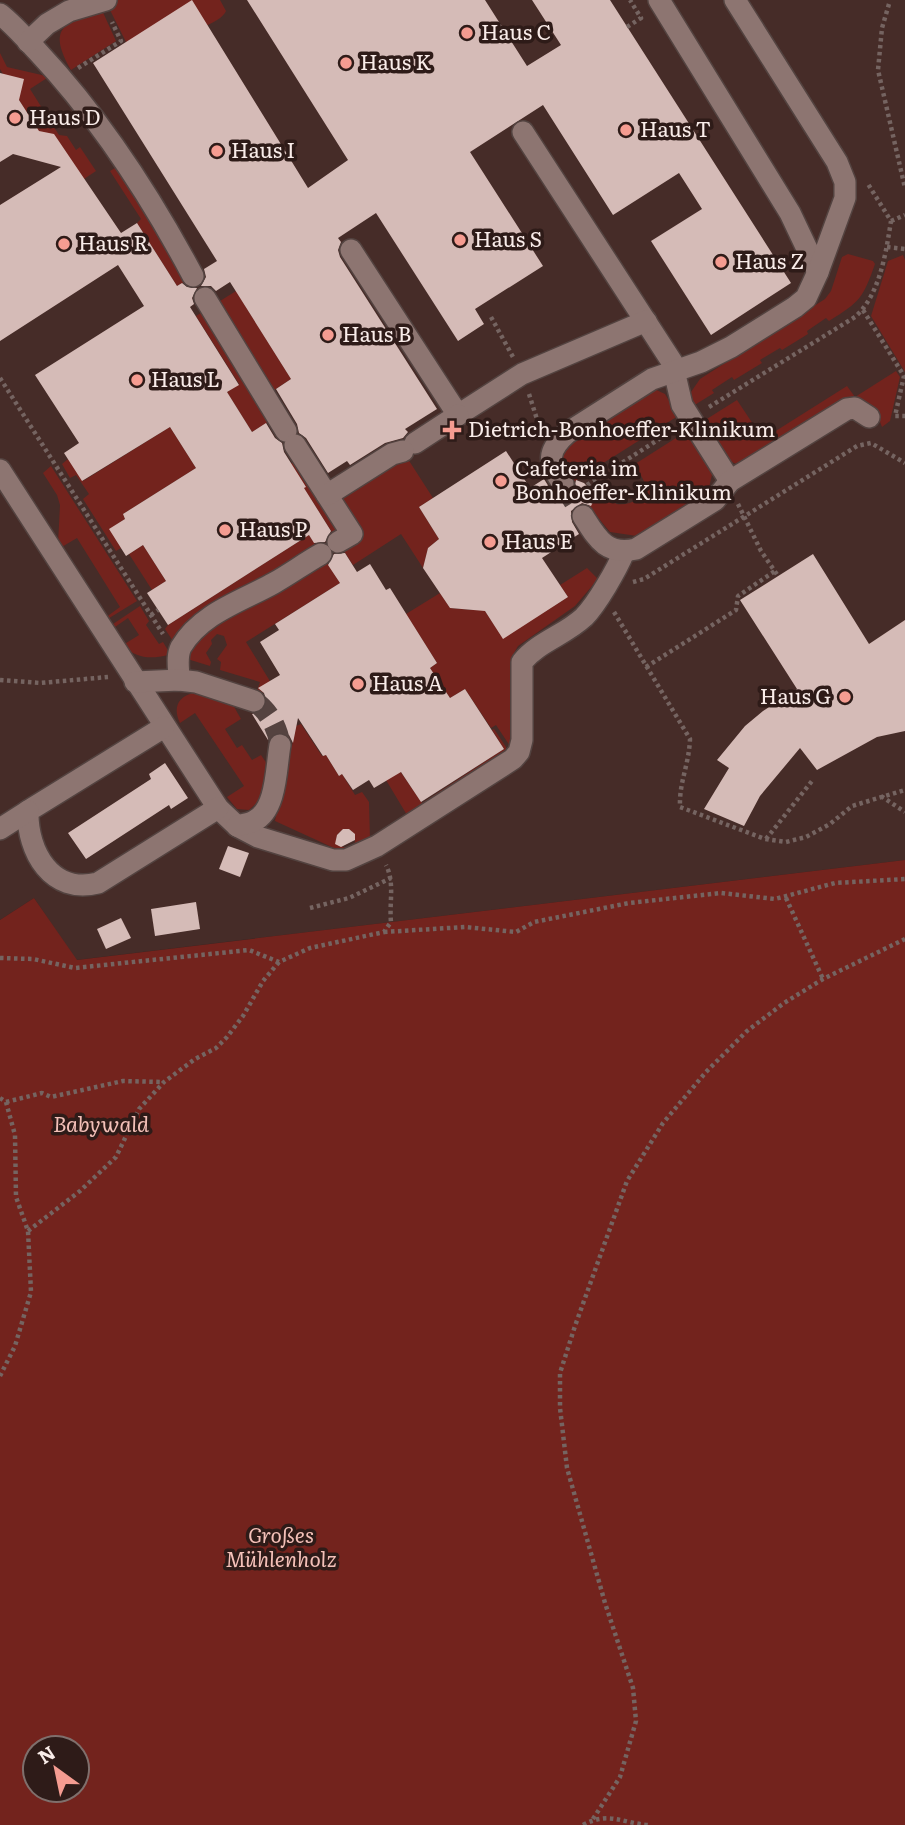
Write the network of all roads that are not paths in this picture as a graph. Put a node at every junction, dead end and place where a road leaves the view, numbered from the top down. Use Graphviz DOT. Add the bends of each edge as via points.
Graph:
graph roads {
  1 [pos="659,0"];
  2 [pos="735,0"];
  3 [pos="104,1"];
  4 [pos="0,14"];
  5 [pos="28,42"];
  6 [pos="523,132"];
  7 [pos="351,250"];
  8 [pos="818,272"];
  9 [pos="193,276"];
  10 [pos="205,298"];
  11 [pos="646,321"];
  12 [pos="674,372"];
  13 [pos="458,415"];
  14 [pos="869,417"];
  15 [pos="0,470"];
  16 [pos="730,481"];
  17 [pos="563,484"];
  18 [pos="327,495"];
  19 [pos="583,516"];
  20 [pos="624,552"];
  21 [pos="132,677"];
  22 [pos="179,680"];
  23 [pos="254,701"];
  24 [pos="164,727"];
  25 [pos="280,745"];
  26 [pos="218,808"];
  27 [pos="28,811"];
  28 [pos="237,826"];
  29 [pos="0,829"];
  1 -- 8 [label="lane" via="790,213"];
  2 -- 8 [label="lane" via="845,182 845,198"];
  3 -- 5 [label="lane" via="69,11"];
  4 -- 5 [label="lane"];
  5 -- 9 [label="lane" via="63,78 116,150"];
  6 -- 11 [label="lane"];
  7 -- 13 [label="lane"];
  8 -- 12 [label="lane" via="806,298 795,307 730,347"];
  10 -- 18 [label="lane"];
  11 -- 12 [label="lane"];
  11 -- 13 [label="lane" via="522,374"];
  12 -- 16 [label="lane" via="690,419"];
  12 -- 17 [label="lane" via="652,379 557,442 551,461"];
  13 -- 18 [label="lane"];
  14 -- 16 [label="lane" via="855,408 847,409"];
  15 -- 21 [label="lane"];
  16 -- 20 [label="lane" via="715,500"];
  18 -- 22 [label="lane" via="352,534 219,611 198,628 181,647"];
  19 -- 20 [label="lane" via="604,545"];
  20 -- 28 [label="lane" via="584,617 522,662 522,740 513,759 377,846 346,860 258,837"];
  21 -- 22 [label="lane"];
  21 -- 24 [label="lane"];
  22 -- 23 [label="lane"];
  24 -- 26 [label="lane"];
  24 -- 27 [label="lane"];
  25 -- 28 [label="lane" via="270,802 254,821"];
  26 -- 27 [label="lane" via="98,883 83,887 66,884 51,874 27,831"];
  26 -- 28 [label="lane"];
  27 -- 29 [label="lane"];
}
